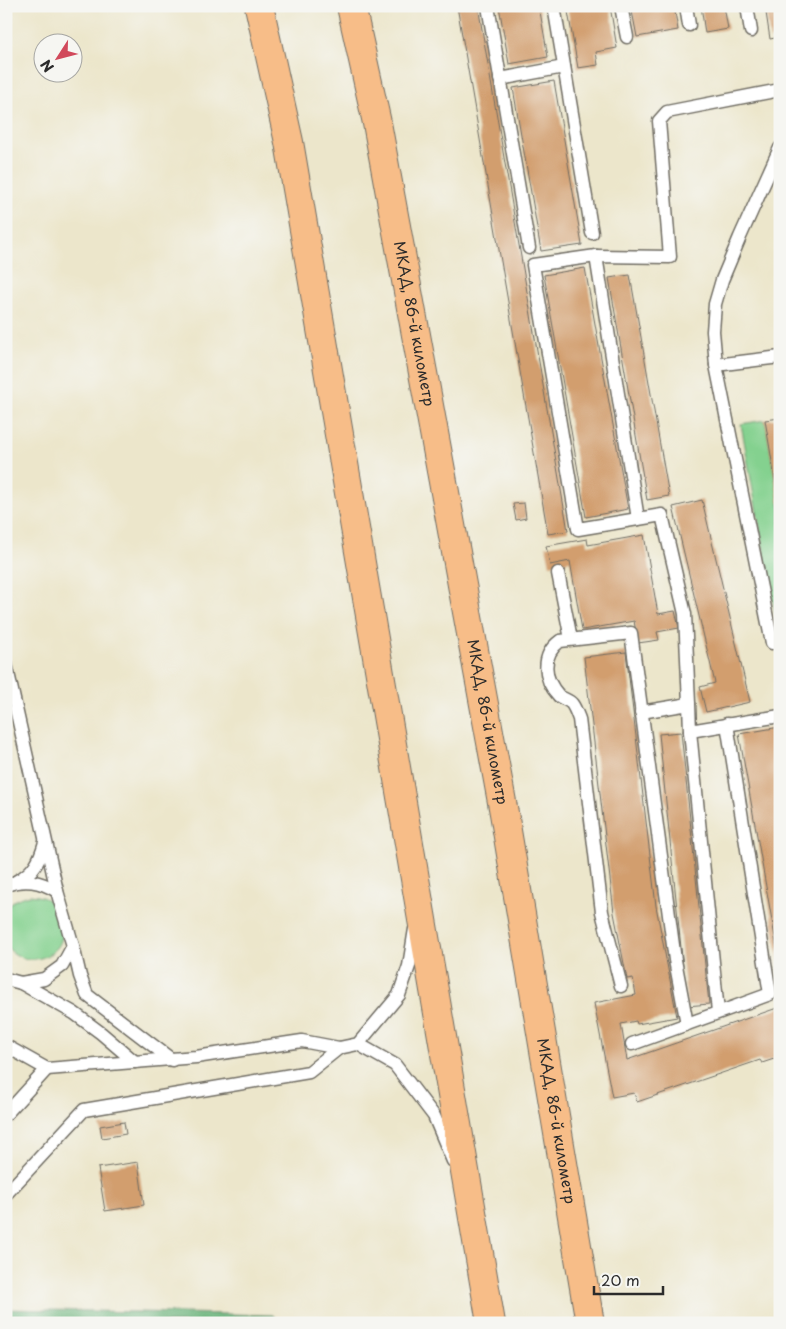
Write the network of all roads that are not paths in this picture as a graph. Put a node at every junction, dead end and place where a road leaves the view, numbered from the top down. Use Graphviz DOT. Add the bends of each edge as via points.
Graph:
graph roads {
  1 [pos="259,6"];
  2 [pos="351,6"];
  3 [pos="488,6"];
  4 [pos="554,6"];
  5 [pos="621,6"];
  6 [pos="686,6"];
  7 [pos="747,6"];
  8 [pos="689,25"];
  9 [pos="751,31"];
  10 [pos="627,37"];
  11 [pos="564,67"];
  12 [pos="500,79"];
  13 [pos="780,90"];
  14 [pos="780,148"];
  15 [pos="592,233"];
  16 [pos="529,248"];
  17 [pos="596,256"];
  18 [pos="780,357"];
  19 [pos="716,365"];
  20 [pos="638,519"];
  21 [pos="558,573"];
  22 [pos="571,639"];
  23 [pos="772,643"];
  24 [pos="6,664"];
  25 [pos="689,704"];
  26 [pos="641,712"];
  27 [pos="780,716"];
  28 [pos="727,724"];
  29 [pos="690,731"];
  30 [pos="45,842"];
  31 [pos="11,883"];
  32 [pos="57,891"];
  33 [pos="419,905"];
  34 [pos="73,946"];
  35 [pos="6,979"];
  36 [pos="21,983"];
  37 [pos="621,986"];
  38 [pos="718,1012"];
  39 [pos="687,1024"];
  40 [pos="358,1044"];
  41 [pos="632,1044"];
  42 [pos="6,1046"];
  43 [pos="339,1048"];
  44 [pos="172,1060"];
  45 [pos="135,1062"];
  46 [pos="47,1069"];
  47 [pos="6,1114"];
  48 [pos="6,1194"];
  49 [pos="470,1199"];
  50 [pos="491,1323"];
  51 [pos="590,1323"];
  1 -- 33 [label="highway" via="289,142"];
  2 -- 51 [label="highway, МКАД, 86-й километр" via="377,123 504,814"];
  3 -- 12 [label="lane"];
  4 -- 11 [label="lane"];
  5 -- 10 [label="lane"];
  6 -- 8 [label="lane"];
  7 -- 9 [label="lane"];
  11 -- 12 [label="lane"];
  11 -- 15 [label="lane"];
  12 -- 16 [label="lane"];
  13 -- 17 [label="lane" via="667,112 659,120 670,257"];
  14 -- 19 [label="lane" via="722,280 715,304 713,331"];
  17 -- 20 [label="lane"];
  17 -- 20 [label="lane" via="533,265 578,529"];
  18 -- 19 [label="lane"];
  19 -- 23 [label="lane"];
  20 -- 25 [label="lane" via="662,516 685,614"];
  21 -- 22 [label="lane"];
  22 -- 26 [label="lane" via="631,633"];
  22 -- 37 [label="lane" via="560,640 552,647 546,661 549,680 560,696 573,704 579,719 602,912"];
  24 -- 30 [label="lane"];
  25 -- 26 [label="lane"];
  25 -- 29 [label="lane"];
  26 -- 39 [label="lane" via="675,960"];
  27 -- 28 [label="lane"];
  28 -- 29 [label="lane"];
  28 -- 38 [label="lane" via="770,994"];
  29 -- 38 [label="lane"];
  30 -- 31 [label="lane" via="34,868 27,876"];
  30 -- 32 [label="lane"];
  31 -- 32 [label="lane" via="27,880"];
  32 -- 34 [label="lane"];
  33 -- 40 [label="lane" via="409,966 398,995"];
  33 -- 49 [label="highway"];
  34 -- 36 [label="lane" via="62,966 50,975"];
  34 -- 44 [label="lane" via="87,995"];
  35 -- 36 [label="lane"];
  36 -- 45 [label="lane" via="74,1013"];
  38 -- 39 [label="lane"];
  39 -- 41 [label="lane"];
  40 -- 43 [label="lane"];
  40 -- 49 [label="lane" via="395,1066 434,1116"];
  42 -- 46 [label="lane"];
  43 -- 44 [label="lane" via="302,1041"];
  43 -- 48 [label="lane" via="309,1072 84,1110"];
  44 -- 45 [label="lane"];
  45 -- 46 [label="lane"];
  46 -- 47 [label="lane"];
  49 -- 50 [label="highway"];
}
